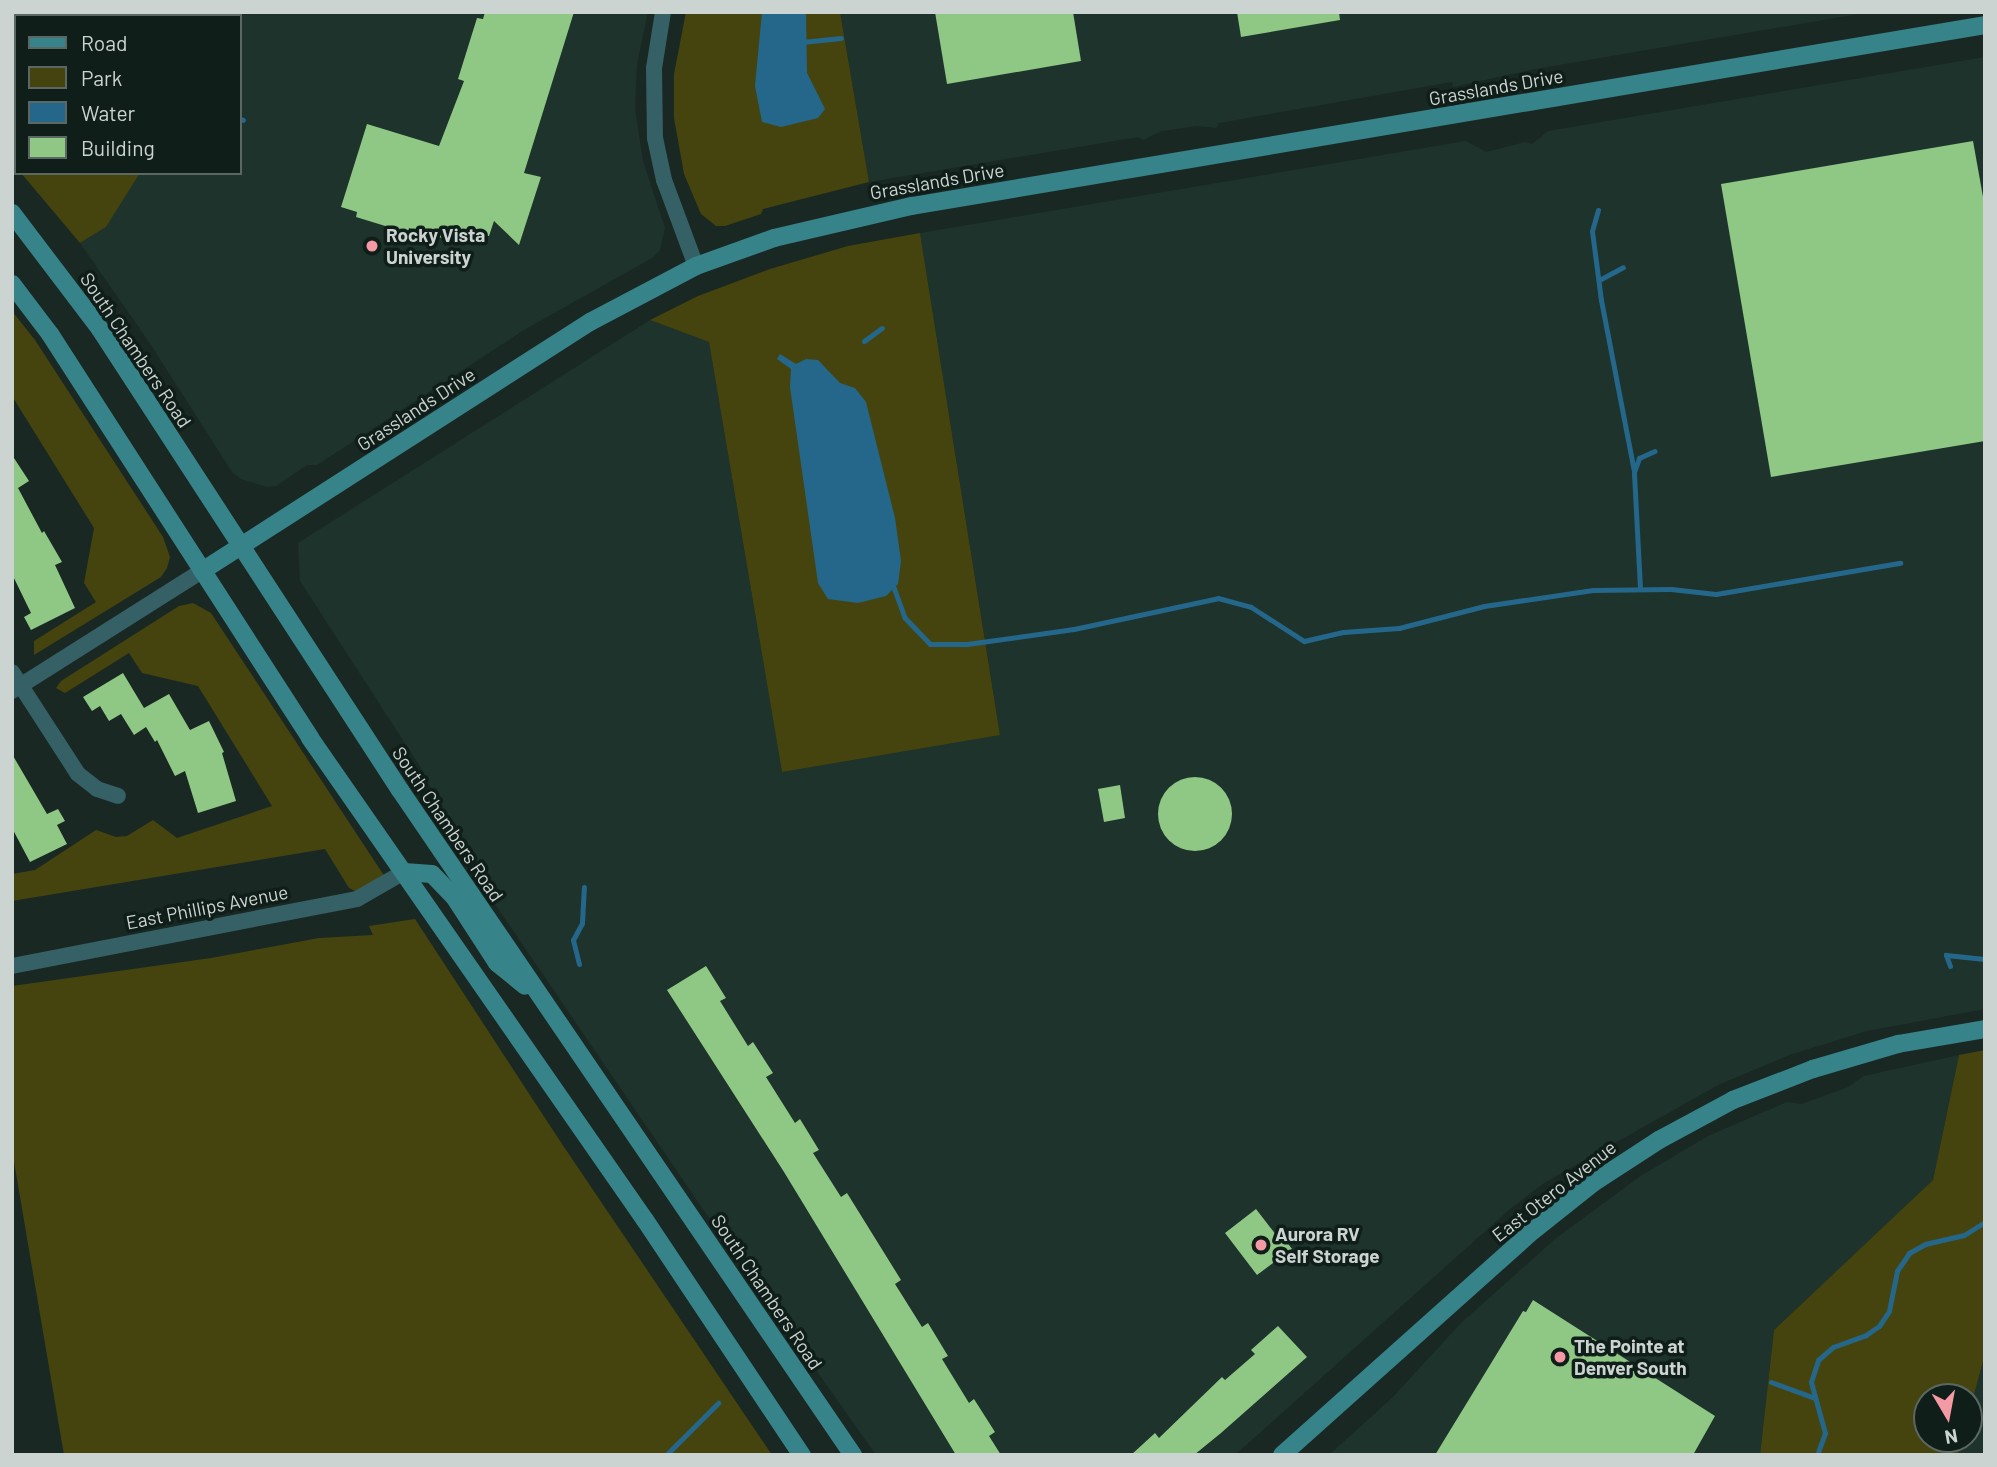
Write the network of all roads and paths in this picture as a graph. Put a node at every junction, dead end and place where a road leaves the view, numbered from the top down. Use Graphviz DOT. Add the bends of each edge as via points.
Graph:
graph roads {
  1 [pos="663,12"];
  2 [pos="1985,25"];
  3 [pos="12,213"];
  4 [pos="696,266"];
  5 [pos="12,284"];
  6 [pos="240,547"];
  7 [pos="202,571"];
  8 [pos="15,683"];
  9 [pos="118,796"];
  10 [pos="404,872"];
  11 [pos="12,966"];
  12 [pos="542,1000"];
  13 [pos="1985,1029"];
  14 [pos="802,1455"];
  15 [pos="853,1455"];
  16 [pos="1282,1455"];
  1 -- 4 [label="street" via="654,68 655,138 664,180"];
  2 -- 4 [label="main road, Grasslands Drive" via="912,206 794,232"];
  3 -- 6 [label="main road, South Chambers Road" via="100,329"];
  4 -- 6 [label="main road, Grasslands Drive" via="590,322"];
  5 -- 7 [label="main road" via="50,334"];
  6 -- 7 [label="main road, Grasslands Drive"];
  6 -- 12 [label="main road, South Chambers Road"];
  7 -- 8 [label="street, Grasslands Drive"];
  7 -- 10 [label="main road"];
  8 -- 9 [label="street" via="78,774 97,789"];
  10 -- 11 [label="street, East Phillips Avenue" via="356,899"];
  10 -- 12 [label="main road" via="432,874 455,898 497,963"];
  10 -- 14 [label="main road"];
  12 -- 15 [label="main road, South Chambers Road"];
  13 -- 16 [label="main road, East Otero Avenue" via="1898,1044 1813,1069 1733,1100 1659,1140 1593,1183 1529,1234"];
}
